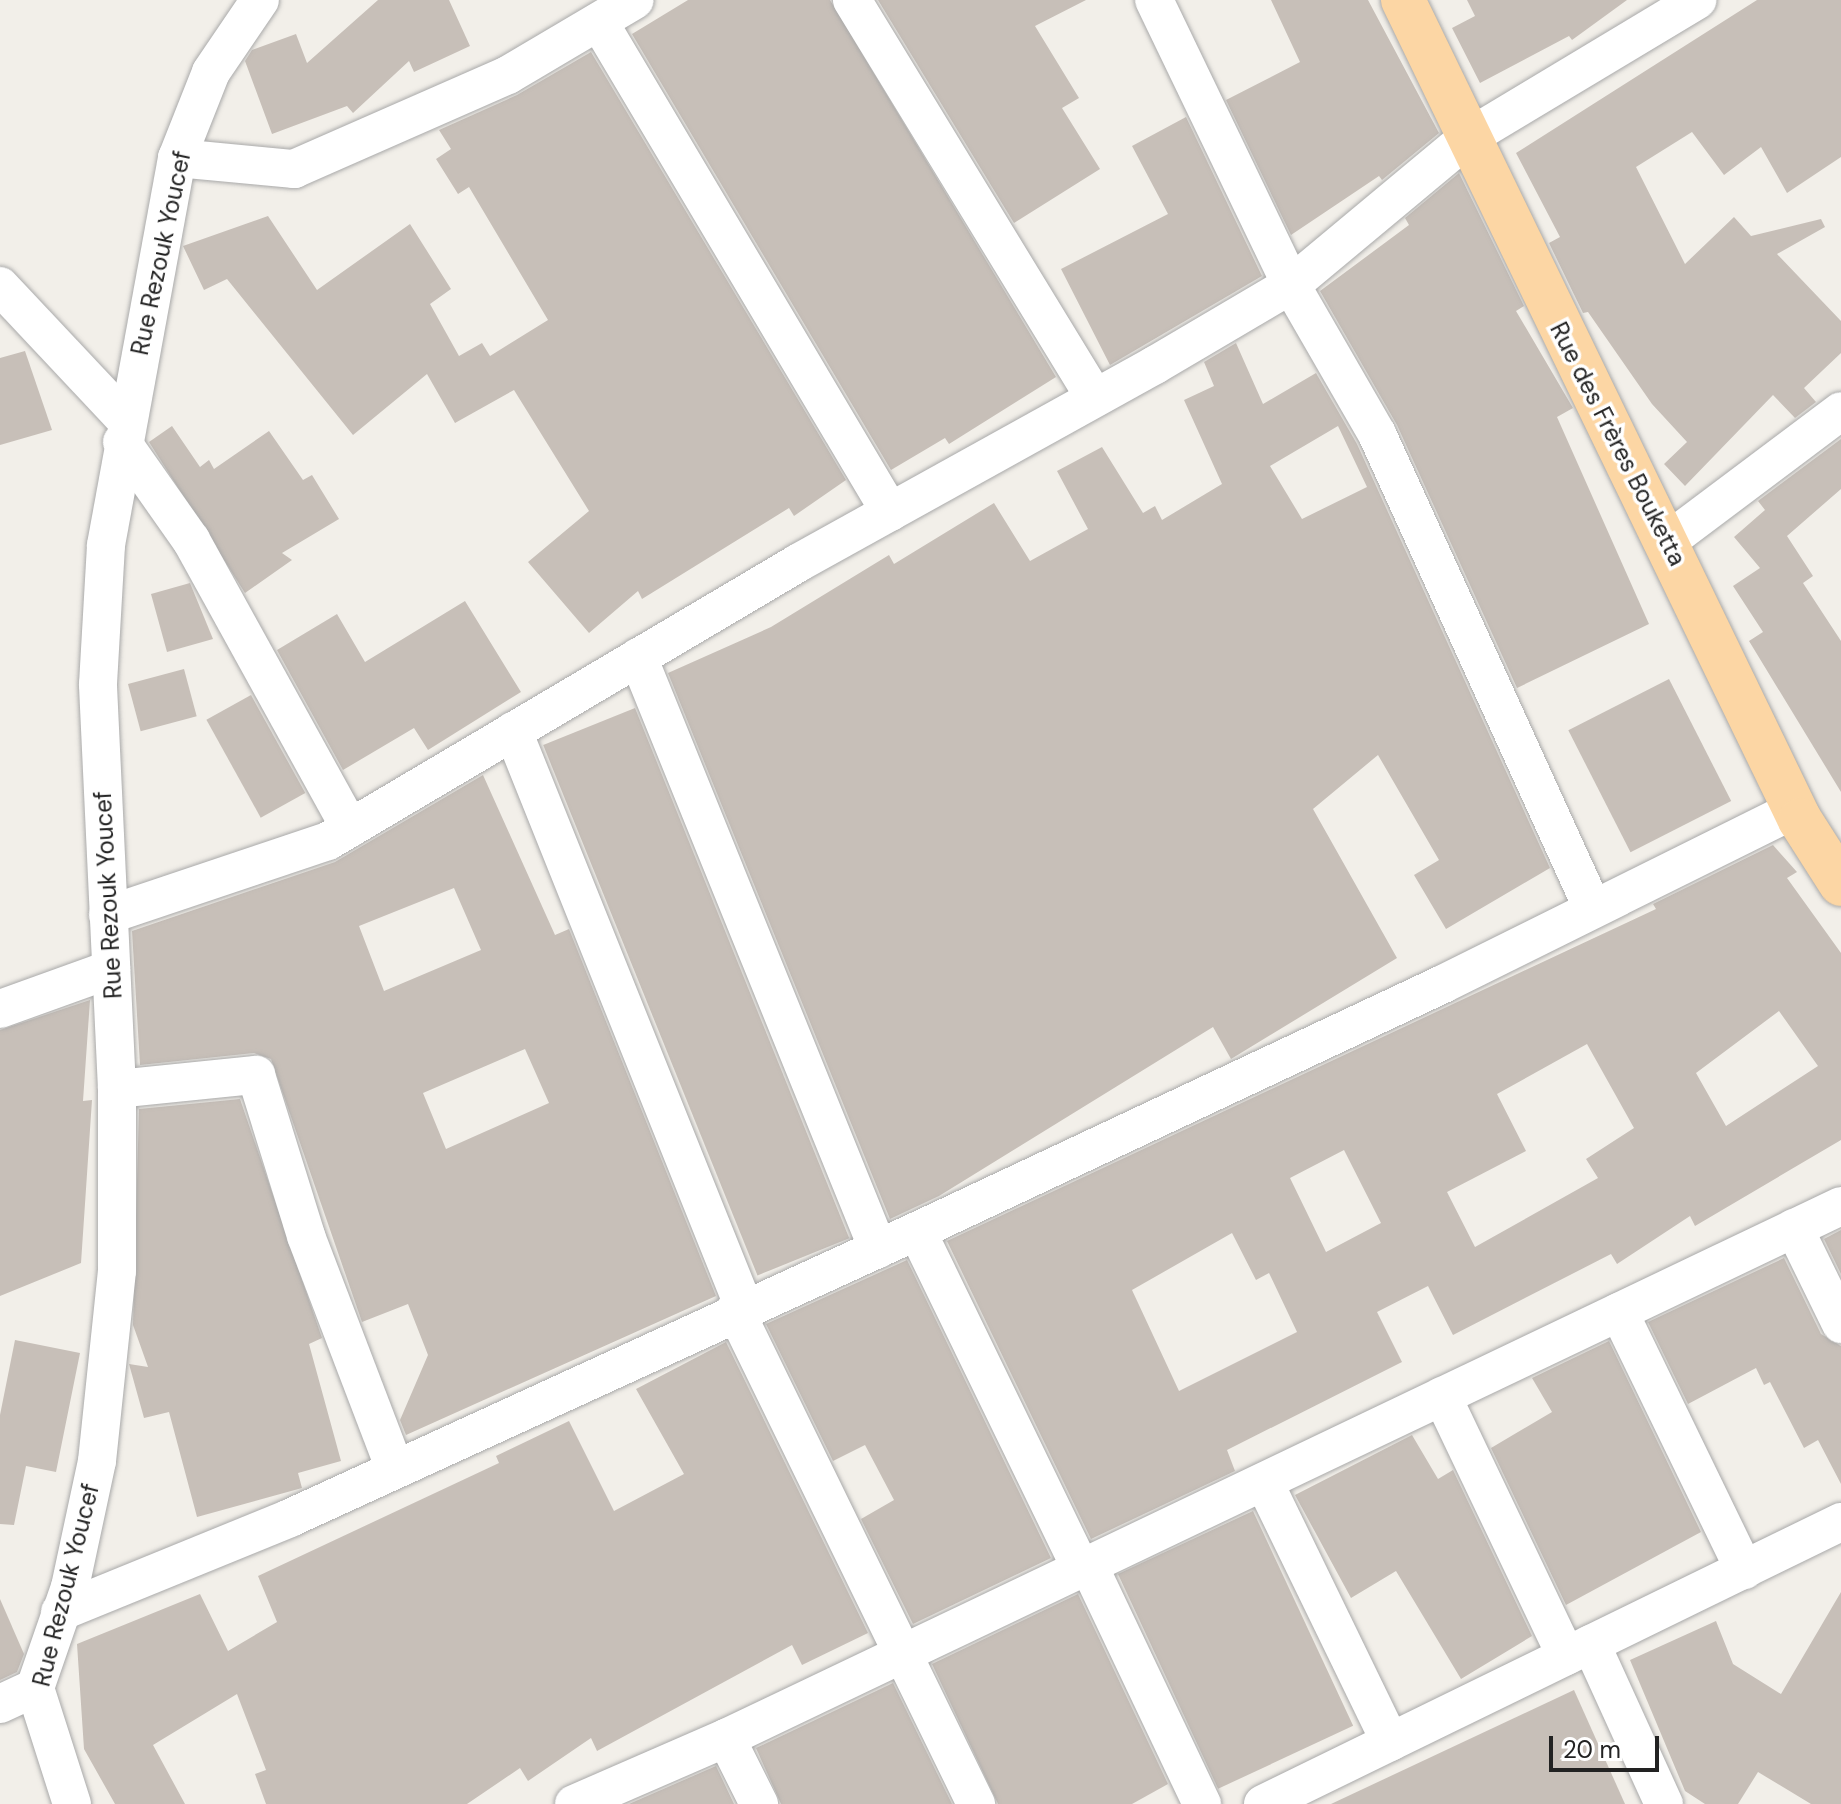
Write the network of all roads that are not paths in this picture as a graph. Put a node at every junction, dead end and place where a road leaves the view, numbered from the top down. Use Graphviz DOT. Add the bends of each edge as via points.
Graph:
graph roads {
  1 [pos="260,0"];
  2 [pos="635,0"];
  3 [pos="852,0"];
  4 [pos="1154,0"];
  5 [pos="1403,0"];
  6 [pos="1697,0"];
  7 [pos="599,22"];
  8 [pos="1466,139"];
  9 [pos="177,158"];
  10 [pos="1291,285"];
  11 [pos="0,286"];
  12 [pos="1095,398"];
  13 [pos="1841,411"];
  14 [pos="124,430"];
  15 [pos="890,512"];
  16 [pos="1668,541"];
  17 [pos="638,657"];
  18 [pos="513,731"];
  19 [pos="1795,809"];
  20 [pos="350,828"];
  21 [pos="1841,884"];
  22 [pos="1593,909"];
  23 [pos="108,915"];
  24 [pos="111,969"];
  25 [pos="0,1009"];
  26 [pos="117,1089"];
  27 [pos="1841,1206"];
  28 [pos="1794,1228"];
  29 [pos="917,1231"];
  30 [pos="878,1249"];
  31 [pos="739,1308"];
  32 [pos="1619,1312"];
  33 [pos="1841,1324"];
  34 [pos="1442,1396"];
  35 [pos="395,1469"];
  36 [pos="1264,1482"];
  37 [pos="1841,1522"];
  38 [pos="1084,1565"];
  39 [pos="1744,1570"];
  40 [pos="60,1612"];
  41 [pos="1579,1650"];
  42 [pos="902,1655"];
  43 [pos="35,1688"];
  44 [pos="0,1704"];
  45 [pos="726,1738"];
  46 [pos="1390,1742"];
  47 [pos="72,1804"];
  48 [pos="574,1804"];
  49 [pos="759,1804"];
  50 [pos="976,1804"];
  51 [pos="1202,1804"];
  52 [pos="1263,1804"];
  53 [pos="1664,1804"];
  1 -- 9 [label="street, Rue Rezouk Youcef" via="211,72"];
  2 -- 7 [label="street"];
  3 -- 12 [label="street"];
  4 -- 10 [label="street"];
  5 -- 8 [label="main road, Rue des Frères Bouketta"];
  6 -- 8 [label="street"];
  7 -- 9 [label="street" via="508,75 294,169"];
  7 -- 15 [label="street"];
  8 -- 10 [label="street"];
  8 -- 16 [label="main road, Rue des Frères Bouketta"];
  9 -- 14 [label="street, Rue Rezouk Youcef" via="153,308"];
  10 -- 12 [label="street"];
  10 -- 22 [label="street" via="1377,434"];
  11 -- 14 [label="street"];
  12 -- 15 [label="street"];
  13 -- 16 [label="street"];
  14 -- 20 [label="street"];
  14 -- 23 [label="street, Rue Rezouk Youcef" via="106,545 98,684"];
  15 -- 17 [label="street"];
  16 -- 19 [label="main road, Rue des Frères Bouketta"];
  17 -- 18 [label="street"];
  17 -- 30 [label="street"];
  18 -- 20 [label="street"];
  18 -- 31 [label="street"];
  19 -- 21 [label="main road, Rue des Frères Bouketta"];
  19 -- 22 [label="street"];
  20 -- 23 [label="street" via="290,855"];
  22 -- 29 [label="street"];
  23 -- 24 [label="street, Rue Rezouk Youcef"];
  24 -- 25 [label="street"];
  24 -- 26 [label="street, Rue Rezouk Youcef"];
  26 -- 35 [label="street" via="256,1075 306,1236"];
  26 -- 40 [label="street, Rue Rezouk Youcef" via="117,1271 97,1461"];
  27 -- 28 [label="street"];
  28 -- 32 [label="street"];
  28 -- 33 [label="street"];
  29 -- 30 [label="street"];
  29 -- 38 [label="street"];
  30 -- 31 [label="street"];
  31 -- 35 [label="street"];
  31 -- 42 [label="street"];
  32 -- 34 [label="street"];
  32 -- 39 [label="street"];
  34 -- 36 [label="street"];
  34 -- 41 [label="street"];
  35 -- 40 [label="street"];
  36 -- 38 [label="street"];
  36 -- 46 [label="street"];
  37 -- 39 [label="street"];
  38 -- 42 [label="street"];
  38 -- 51 [label="street"];
  39 -- 41 [label="street"];
  40 -- 43 [label="street, Rue Rezouk Youcef"];
  41 -- 46 [label="street"];
  41 -- 53 [label="street"];
  42 -- 45 [label="street"];
  42 -- 50 [label="street"];
  43 -- 44 [label="street"];
  43 -- 47 [label="street, Rue Rezouk Youcef"];
  45 -- 48 [label="street"];
  45 -- 49 [label="street"];
  46 -- 52 [label="street"];
}
